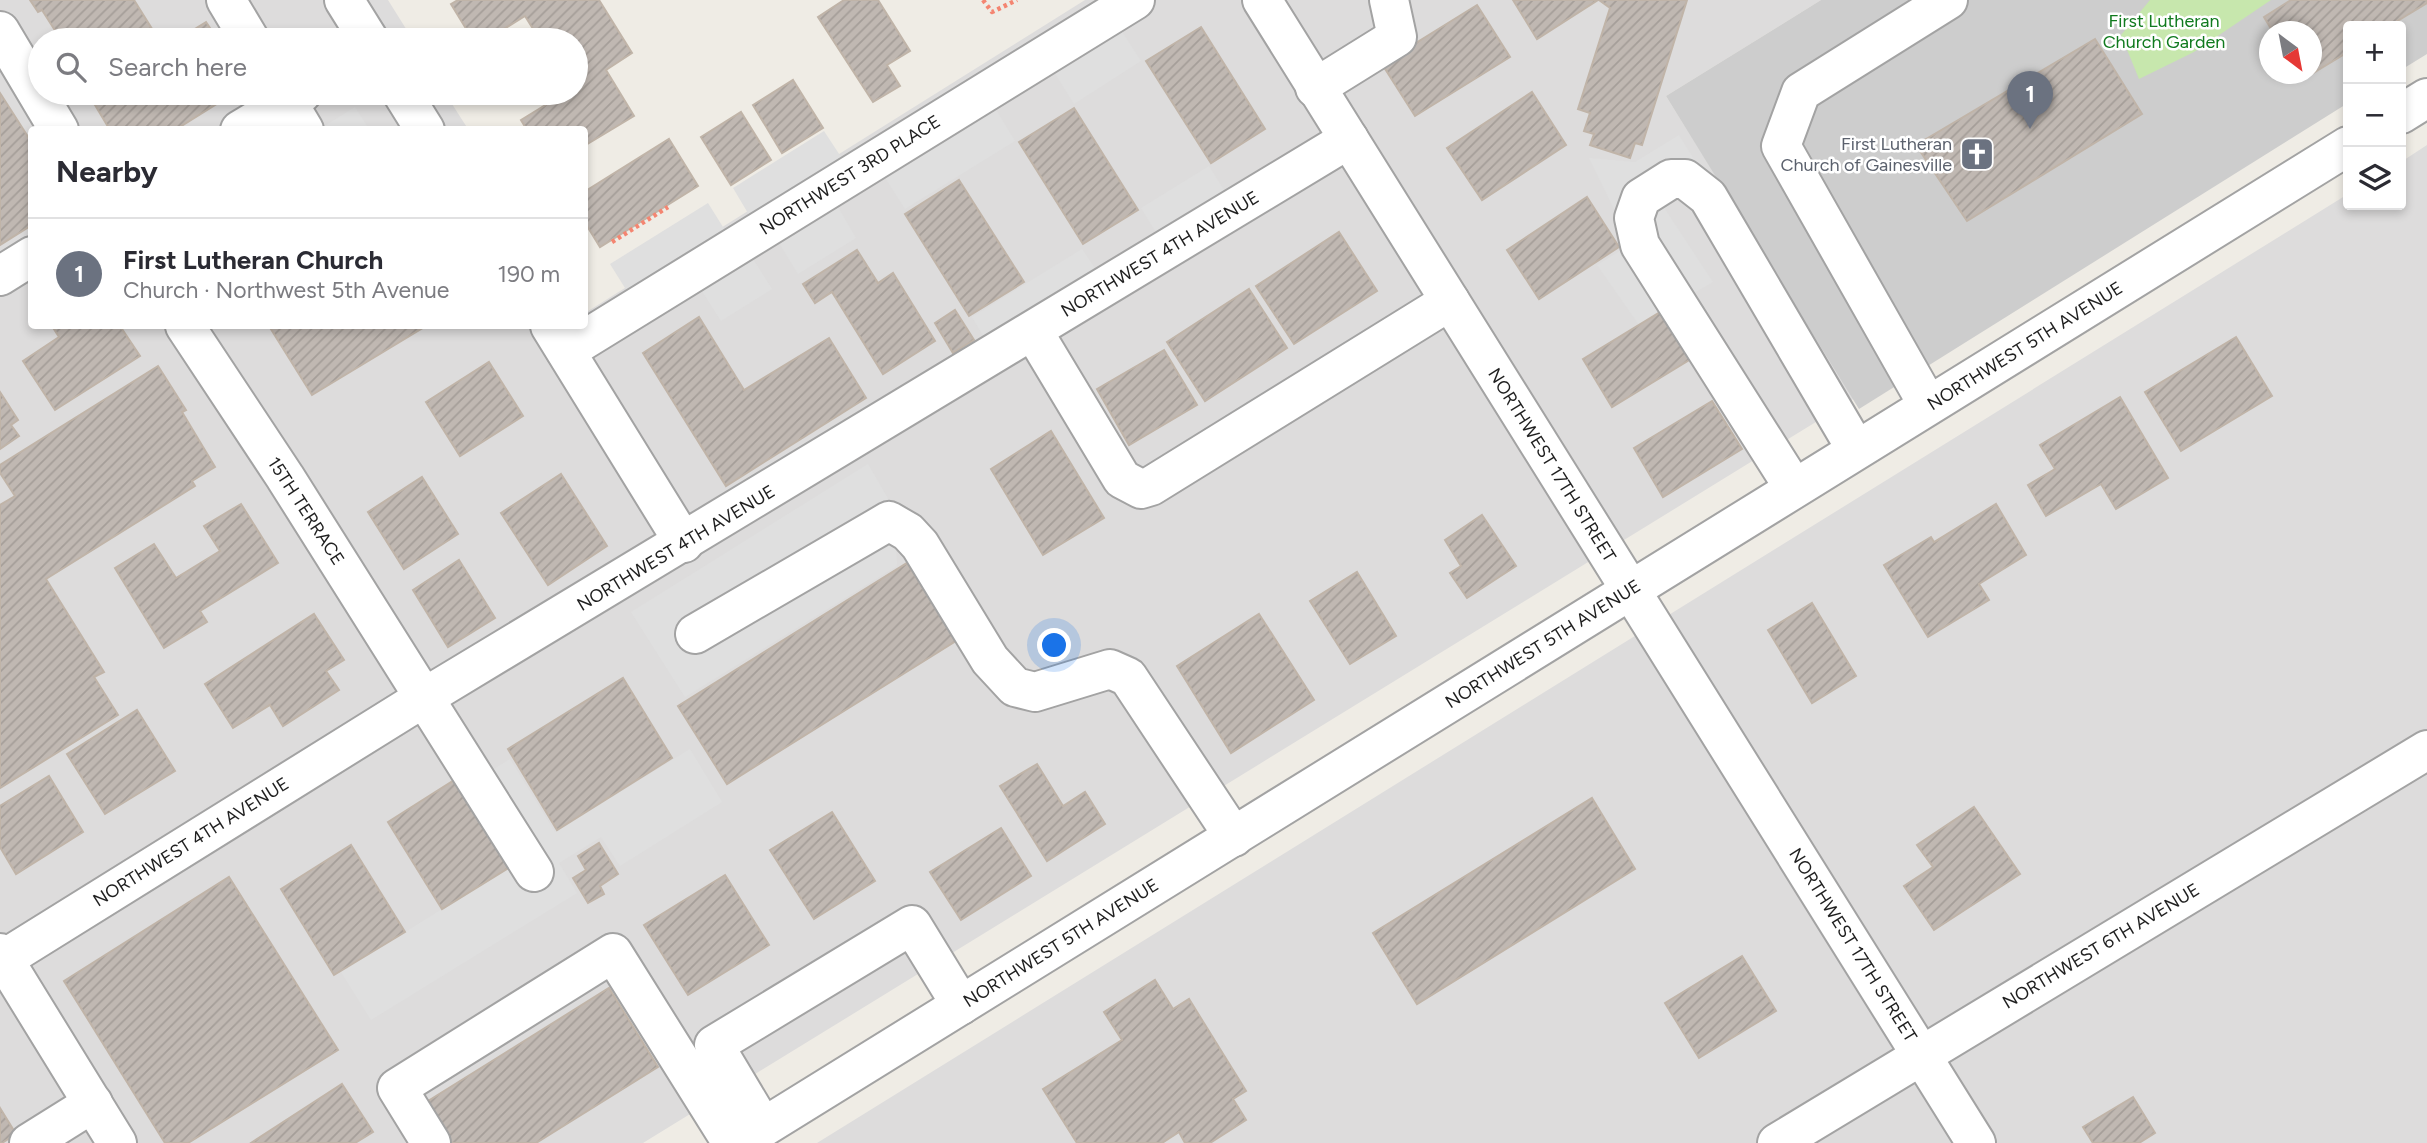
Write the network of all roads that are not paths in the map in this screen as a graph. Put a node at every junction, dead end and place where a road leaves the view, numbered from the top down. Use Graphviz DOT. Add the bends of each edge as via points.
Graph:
graph roads {
  1 [pos="226,0"];
  2 [pos="345,0"];
  3 [pos="1135,0"];
  4 [pos="1262,0"];
  5 [pos="1389,0"];
  6 [pos="1948,0"];
  7 [pos="243,28"];
  8 [pos="362,28"];
  9 [pos="0,31"];
  10 [pos="28,77"];
  11 [pos="1315,88"];
  12 [pos="2427,97"];
  13 [pos="45,105"];
  14 [pos="292,105"];
  15 [pos="409,105"];
  16 [pos="2406,111"];
  17 [pos="58,126"];
  18 [pos="248,126"];
  19 [pos="423,126"];
  20 [pos="1349,139"];
  21 [pos="2346,147"];
  22 [pos="28,258"];
  23 [pos="0,276"];
  24 [pos="1450,301"];
  25 [pos="588,320"];
  26 [pos="187,329"];
  27 [pos="573,329"];
  28 [pos="1034,331"];
  29 [pos="558,338"];
  30 [pos="1928,405"];
  31 [pos="1857,449"];
  32 [pos="1794,488"];
  33 [pos="684,543"];
  34 [pos="1629,590"];
  35 [pos="695,634"];
  36 [pos="425,697"];
  37 [pos="2427,750"];
  38 [pos="1234,837"];
  39 [pos="534,872"];
  40 [pos="2,956"];
  41 [pos="13,1003"];
  42 [pos="961,1004"];
  43 [pos="1921,1054"];
  44 [pos="93,1104"];
  45 [pos="744,1137"];
  46 [pos="29,1143"];
  47 [pos="117,1143"];
  48 [pos="431,1143"];
  49 [pos="1777,1143"];
  50 [pos="1976,1143"];
  1 -- 7 [label="street"];
  2 -- 8 [label="street"];
  3 -- 25 [label="street, NORTHWEST 3RD PLACE"];
  4 -- 11 [label="street, NORTHWEST 17TH STREET"];
  5 -- 11 [label="street" via="1397,37"];
  6 -- 30 [label="street" via="1801,92 1781,146"];
  9 -- 10 [label="street"];
  11 -- 20 [label="street, NORTHWEST 17TH STREET"];
  12 -- 16 [label="street"];
  13 -- 17 [label="street"];
  14 -- 18 [label="street"];
  15 -- 19 [label="street"];
  20 -- 24 [label="street, NORTHWEST 17TH STREET"];
  20 -- 28 [label="street, NORTHWEST 4TH AVENUE"];
  21 -- 30 [label="street, NORTHWEST 5TH AVENUE"];
  22 -- 23 [label="street"];
  24 -- 28 [label="street" via="1141,489 1122,479"];
  24 -- 34 [label="street, NORTHWEST 17TH STREET"];
  26 -- 36 [label="street, 15TH TERRACE"];
  27 -- 29 [label="street, NORTHWEST 3RD PLACE"];
  28 -- 33 [label="street, NORTHWEST 4TH AVENUE"];
  29 -- 33 [label="street"];
  30 -- 31 [label="street, NORTHWEST 5TH AVENUE"];
  31 -- 32 [label="street, NORTHWEST 5TH AVENUE"];
  31 -- 32 [label="street" via="1708,197 1685,179 1661,185 1641,198 1634,218 1640,245"];
  32 -- 34 [label="street, NORTHWEST 5TH AVENUE"];
  33 -- 36 [label="street, NORTHWEST 4TH AVENUE"];
  34 -- 38 [label="street, NORTHWEST 5TH AVENUE"];
  34 -- 43 [label="street, NORTHWEST 17TH STREET"];
  35 -- 38 [label="street" via="889,521 920,545 990,660 1014,687 1035,692 1110,669 1128,677"];
  36 -- 39 [label="street, 15TH TERRACE"];
  36 -- 40 [label="street, NORTHWEST 4TH AVENUE"];
  37 -- 43 [label="street, NORTHWEST 6TH AVENUE"];
  38 -- 42 [label="street, NORTHWEST 5TH AVENUE"];
  40 -- 41 [label="street"];
  41 -- 44 [label="street"];
  42 -- 45 [label="street, NORTHWEST 5TH AVENUE"];
  42 -- 45 [label="street" via="912,925 714,1045"];
  43 -- 49 [label="street, NORTHWEST 6TH AVENUE"];
  43 -- 50 [label="street, NORTHWEST 17TH STREET"];
  44 -- 46 [label="street"];
  44 -- 47 [label="street"];
  45 -- 48 [label="street" via="613,953 397,1088"];
}
